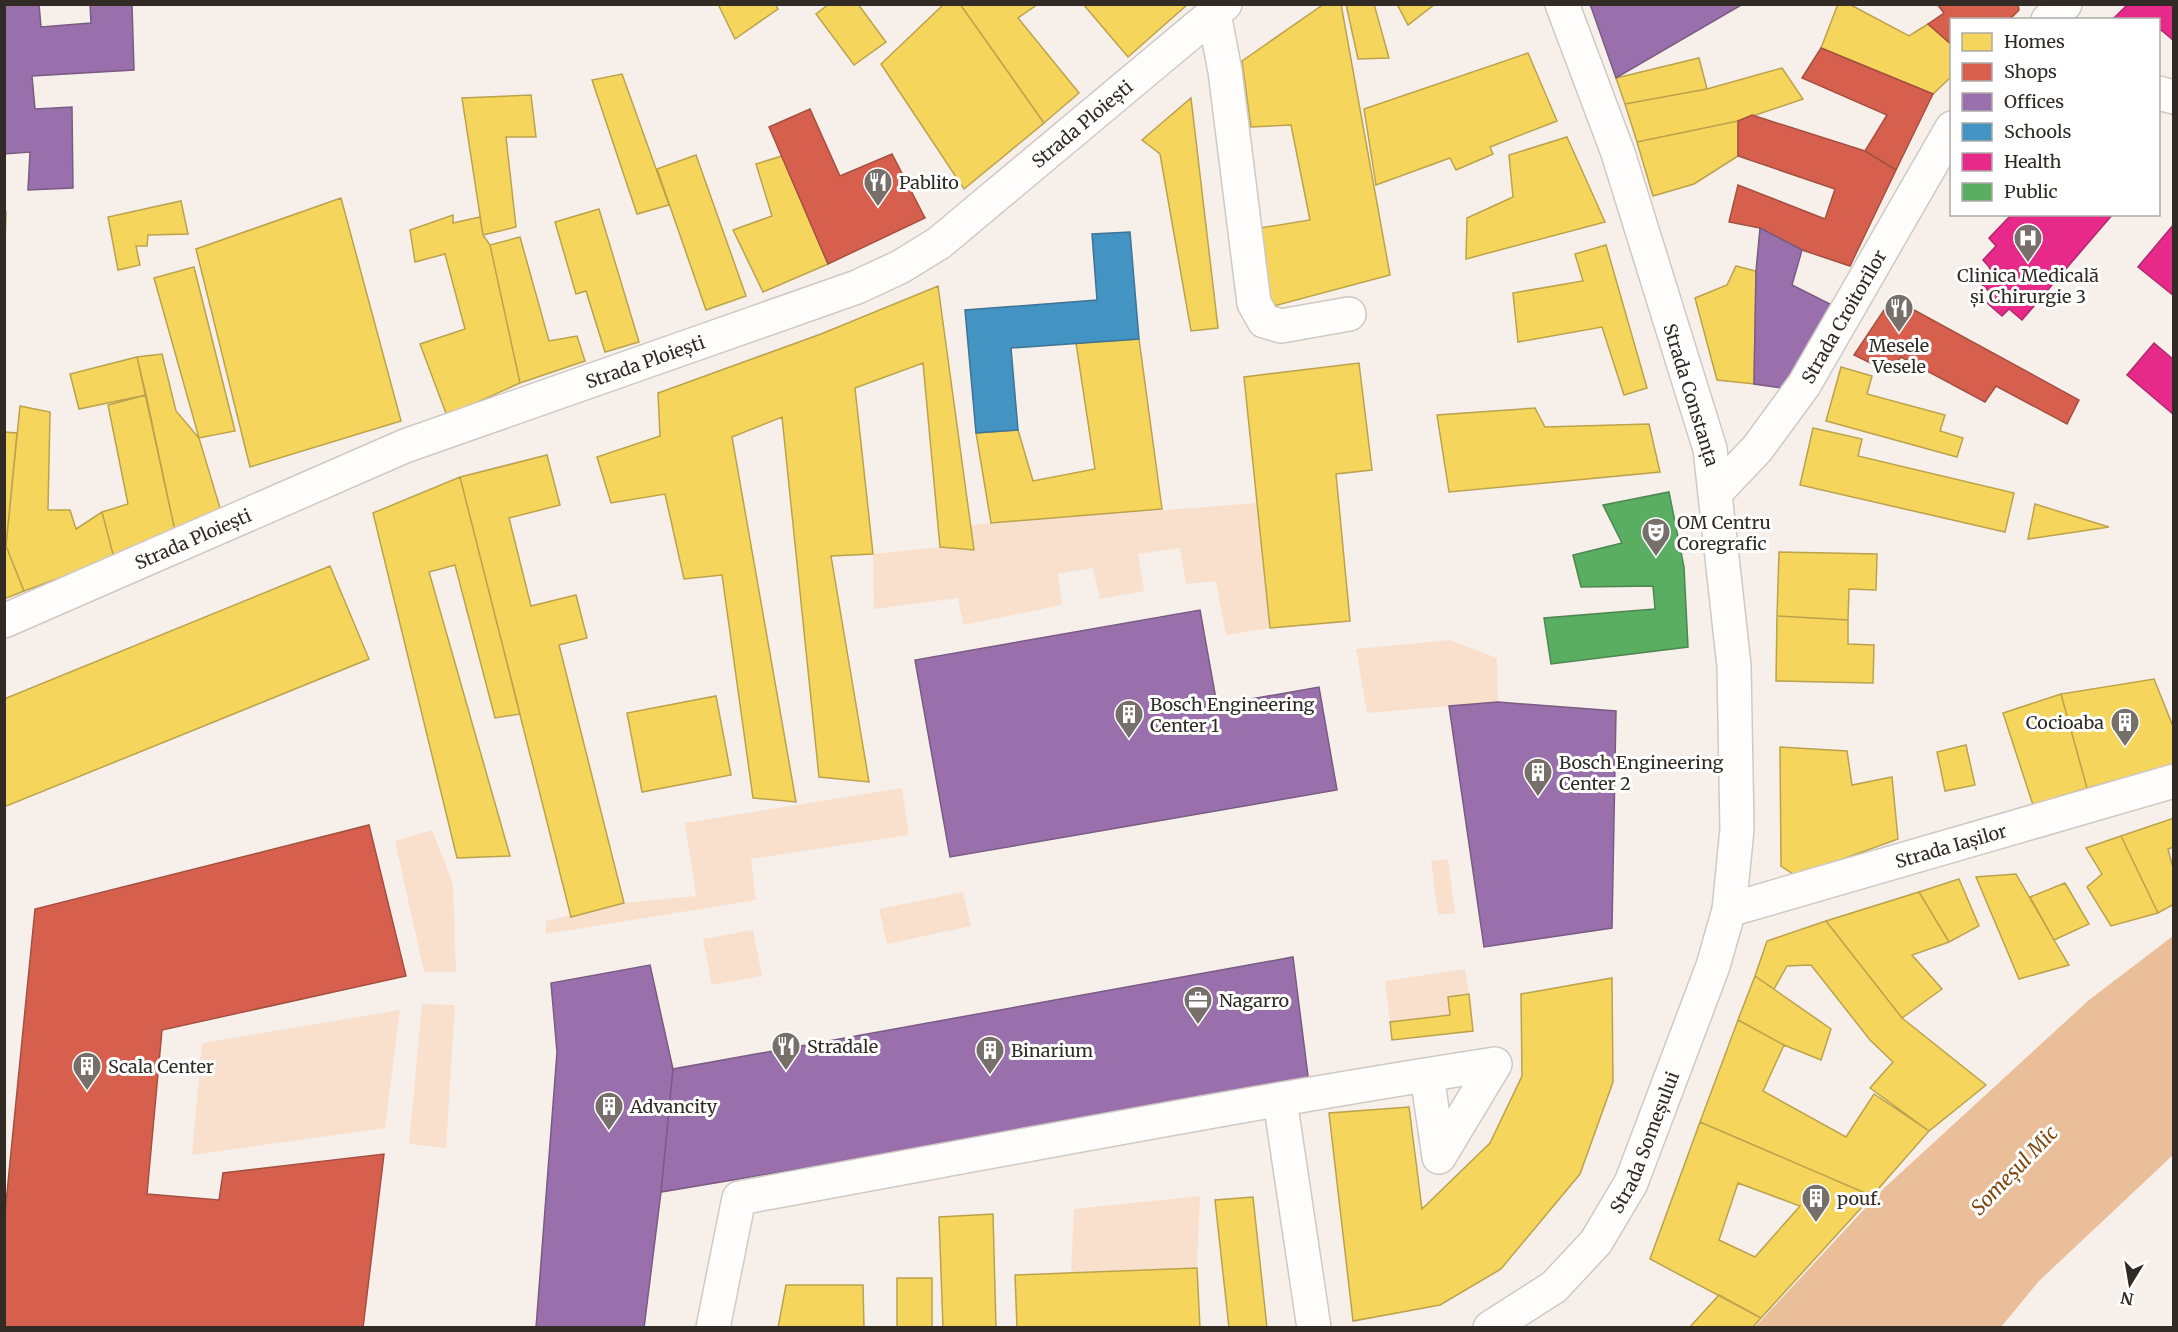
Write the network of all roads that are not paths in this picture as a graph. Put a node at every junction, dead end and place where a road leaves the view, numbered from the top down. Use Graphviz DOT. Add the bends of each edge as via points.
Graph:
graph roads {
  1 [pos="1562,4"];
  2 [pos="1220,9"];
  3 [pos="1950,131"];
  4 [pos="1349,314"];
  5 [pos="1716,492"];
  6 [pos="4,621"];
  7 [pos="2174,781"];
  8 [pos="1729,910"];
  9 [pos="1427,1075"];
  10 [pos="1280,1100"];
  11 [pos="713,1328"];
  12 [pos="1314,1328"];
  13 [pos="1490,1328"];
  1 -- 5 [label="street, Strada Constanța" via="1618,153 1710,449"];
  2 -- 4 [label="street" via="1254,303 1264,321 1281,326"];
  2 -- 6 [label="street, Strada Ploiești" via="939,243 900,267 836,294 405,446"];
  3 -- 5 [label="street, Strada Croitorilor" via="1804,386 1757,449"];
  5 -- 8 [label="street, Strada Constanța" via="1734,666 1737,829"];
  7 -- 8 [label="street, Strada Iașilor"];
  8 -- 13 [label="street, Strada Someșului" via="1713,966 1631,1183 1596,1242 1554,1287"];
  9 -- 10 [label="street"];
  10 -- 11 [label="street" via="739,1198"];
  10 -- 12 [label="street"];
}
